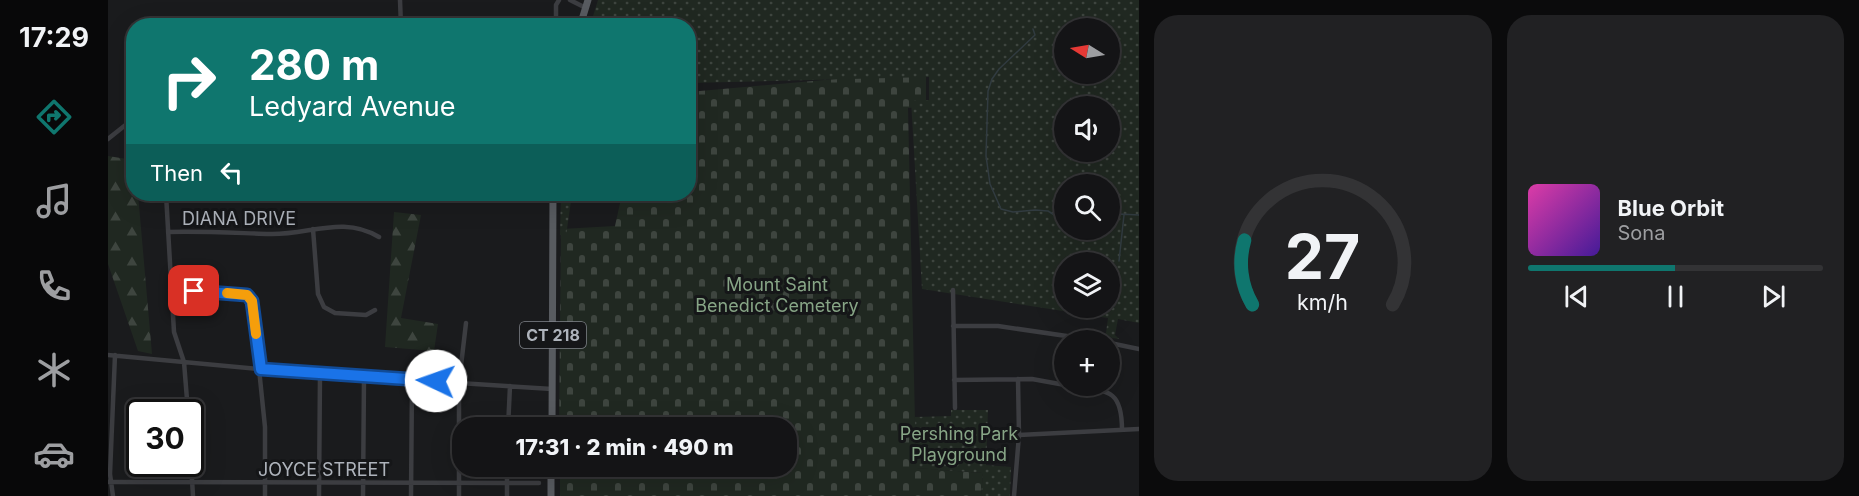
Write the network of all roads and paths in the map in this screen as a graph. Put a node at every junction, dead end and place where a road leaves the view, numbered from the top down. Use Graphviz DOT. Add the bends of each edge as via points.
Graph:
graph roads {
  1 [pos="400,0"];
  2 [pos="559,0"];
  3 [pos="570,0"];
  4 [pos="588,0"];
  5 [pos="586,8"];
  6 [pos="401,18"];
  7 [pos="556,18"];
  8 [pos="583,18"];
  9 [pos="126,127"];
  10 [pos="108,139"];
  11 [pos="166,201"];
  12 [pos="553,201"];
  13 [pos="313,229"];
  14 [pos="168,232"];
  15 [pos="379,237"];
  16 [pos="170,290"];
  17 [pos="953,290"];
  18 [pos="375,310"];
  19 [pos="466,323"];
  20 [pos="953,326"];
  21 [pos="1054,334"];
  22 [pos="1120,345"];
  23 [pos="1139,349"];
  24 [pos="108,355"];
  25 [pos="115,355"];
  26 [pos="184,362"];
  27 [pos="261,369"];
  28 [pos="320,374"];
  29 [pos="364,376"];
  30 [pos="1018,379"];
  31 [pos="412,380"];
  32 [pos="954,380"];
  33 [pos="459,383"];
  34 [pos="1054,383"];
  35 [pos="510,386"];
  36 [pos="552,389"];
  37 [pos="1115,396"];
  38 [pos="187,399"];
  39 [pos="955,408"];
  40 [pos="509,417"];
  41 [pos="552,417"];
  42 [pos="1139,429"];
  43 [pos="1122,430"];
  44 [pos="1019,435"];
  45 [pos="193,477"];
  46 [pos="507,477"];
  47 [pos="551,477"];
  48 [pos="110,482"];
  49 [pos="193,482"];
  50 [pos="266,483"];
  51 [pos="319,483"];
  52 [pos="363,483"];
  53 [pos="411,483"];
  54 [pos="459,483"];
  55 [pos="507,483"];
  56 [pos="539,483"];
  57 [pos="113,496"];
  58 [pos="193,496"];
  59 [pos="265,496"];
  60 [pos="319,496"];
  61 [pos="363,496"];
  62 [pos="411,496"];
  63 [pos="459,496"];
  64 [pos="507,496"];
  65 [pos="551,496"];
  66 [pos="1014,496"];
  1 -- 6 [label="street"];
  2 -- 7 [label="street"];
  3 -- 5 [label="street"];
  4 -- 5 [label="main road"];
  5 -- 8 [label="main road"];
  9 -- 10 [label="street"];
  11 -- 14 [label="street"];
  12 -- 36 [label="main road, CT 218"];
  13 -- 14 [label="street, DIANA DRIVE" via="293,234"];
  13 -- 15 [label="street, DIANA DRIVE" via="333,225 369,231"];
  13 -- 18 [label="street" via="318,294 324,307 335,313 366,315"];
  14 -- 16 [label="street"];
  16 -- 26 [label="street" via="174,332"];
  16 -- 27 [label="street" via="247,295 252,301"];
  17 -- 20 [label="street"];
  19 -- 33 [label="street"];
  20 -- 21 [label="street" via="998,326"];
  20 -- 32 [label="street"];
  22 -- 23 [label="street"];
  24 -- 25 [label="street"];
  25 -- 26 [label="street"];
  25 -- 48 [label="street"];
  26 -- 27 [label="street"];
  26 -- 38 [label="street"];
  27 -- 28 [label="street"];
  27 -- 50 [label="street"];
  28 -- 29 [label="street"];
  28 -- 51 [label="street"];
  29 -- 31 [label="street"];
  29 -- 52 [label="street"];
  30 -- 32 [label="street"];
  30 -- 34 [label="street"];
  30 -- 44 [label="street"];
  31 -- 33 [label="street"];
  31 -- 53 [label="street"];
  32 -- 39 [label="street"];
  33 -- 35 [label="street"];
  33 -- 54 [label="street"];
  35 -- 36 [label="street"];
  35 -- 40 [label="street"];
  36 -- 41 [label="main road, CT 218"];
  37 -- 43 [label="street" via="1122,412"];
  42 -- 43 [label="street"];
  43 -- 44 [label="street"];
  44 -- 66 [label="street"];
  45 -- 49 [label="street"];
  46 -- 55 [label="street"];
  47 -- 65 [label="main road"];
  48 -- 49 [label="street, JOYCE STREET"];
  48 -- 57 [label="street"];
  49 -- 50 [label="street, JOYCE STREET"];
  49 -- 58 [label="street"];
  50 -- 51 [label="street, JOYCE STREET"];
  50 -- 59 [label="street"];
  51 -- 52 [label="street, JOYCE STREET"];
  51 -- 60 [label="street"];
  52 -- 53 [label="street, JOYCE STREET"];
  52 -- 61 [label="street"];
  53 -- 54 [label="street, JOYCE STREET"];
  53 -- 62 [label="street"];
  54 -- 55 [label="street, JOYCE STREET"];
  54 -- 63 [label="street"];
  55 -- 56 [label="street, JOYCE STREET"];
  55 -- 64 [label="street"];
}
